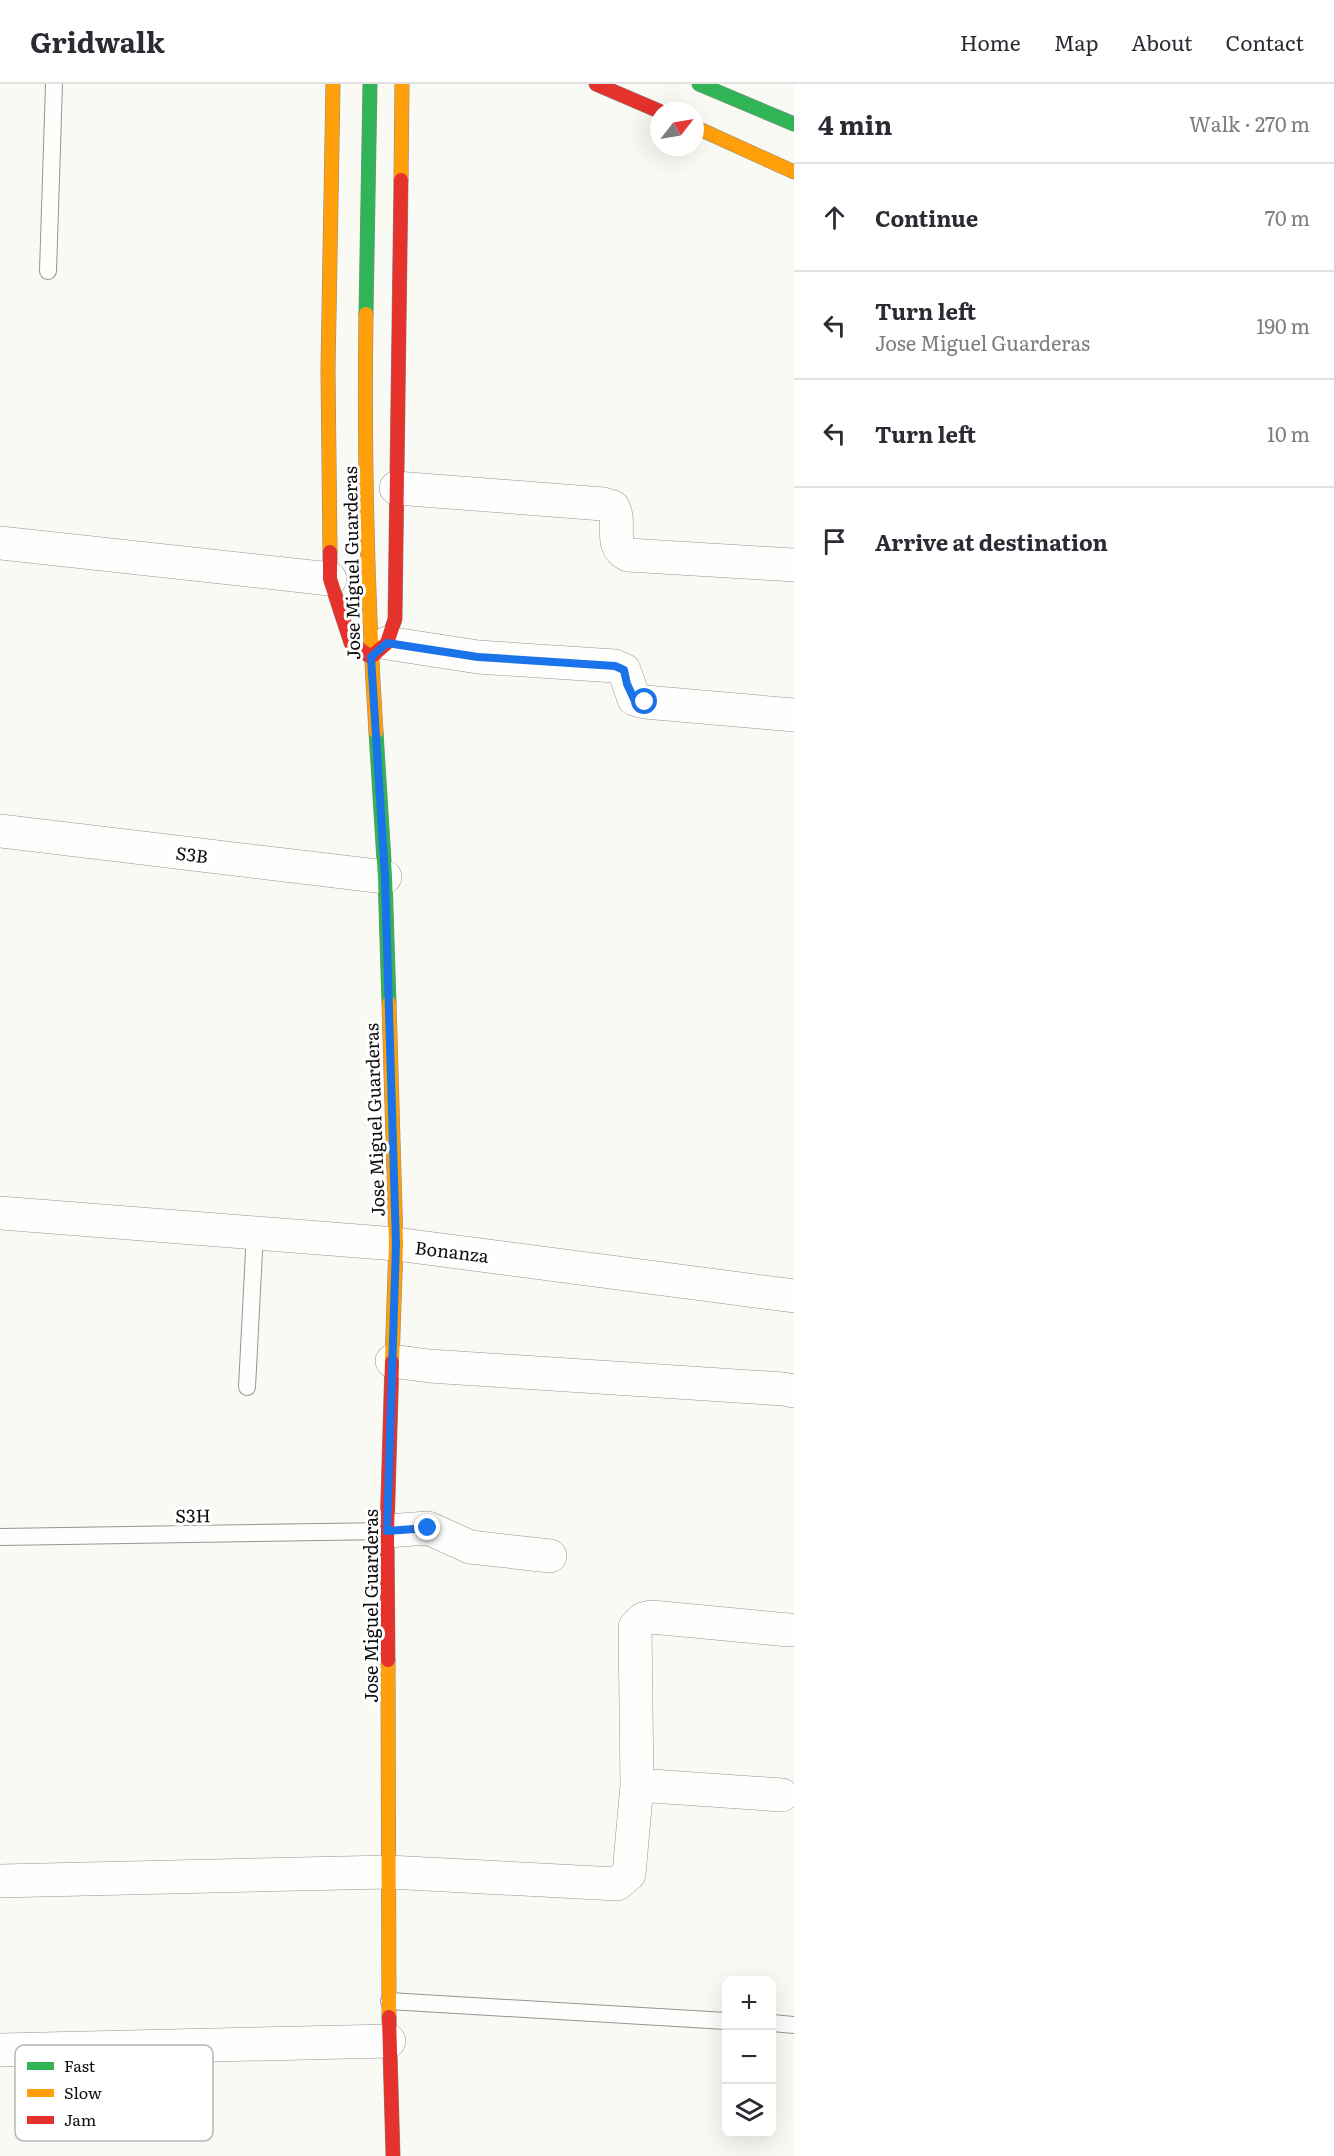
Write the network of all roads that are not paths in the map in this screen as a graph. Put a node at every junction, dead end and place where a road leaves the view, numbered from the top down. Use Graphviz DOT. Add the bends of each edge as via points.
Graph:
graph roads {
  1 [pos="54,84"];
  2 [pos="333,84"];
  3 [pos="370,84"];
  4 [pos="402,84"];
  5 [pos="596,84"];
  6 [pos="699,84"];
  7 [pos="650,107"];
  8 [pos="794,124"];
  9 [pos="704,131"];
  10 [pos="794,172"];
  11 [pos="48,271"];
  12 [pos="396,489"];
  13 [pos="0,543"];
  14 [pos="794,565"];
  15 [pos="330,579"];
  16 [pos="376,641"];
  17 [pos="794,715"];
  18 [pos="0,831"];
  19 [pos="385,877"];
  20 [pos="0,1213"];
  21 [pos="255,1232"];
  22 [pos="396,1244"];
  23 [pos="794,1296"];
  24 [pos="392,1361"];
  25 [pos="247,1386"];
  26 [pos="794,1391"];
  27 [pos="387,1531"];
  28 [pos="0,1537"];
  29 [pos="550,1556"];
  30 [pos="789,1630"];
  31 [pos="637,1785"];
  32 [pos="782,1795"];
  33 [pos="388,1872"];
  34 [pos="0,1881"];
  35 [pos="389,2001"];
  36 [pos="722,2021"];
  37 [pos="776,2023"];
  38 [pos="794,2025"];
  39 [pos="389,2041"];
  40 [pos="213,2045"];
  41 [pos="0,2050"];
  42 [pos="15,2050"];
  43 [pos="393,2156"];
  1 -- 11 [label="lane"];
  2 -- 15 [label="main road" via="328,370"];
  3 -- 16 [label="main road, Jose Miguel Guarderas" via="365,387"];
  4 -- 12 [label="main road"];
  5 -- 7 [label="main road"];
  6 -- 8 [label="main road"];
  9 -- 10 [label="main road"];
  12 -- 14 [label="street" via="603,504 613,507 617,514 617,546 628,555"];
  12 -- 16 [label="main road" via="395,619"];
  13 -- 15 [label="street"];
  15 -- 16 [label="main road" via="351,642"];
  16 -- 17 [label="street" via="478,657 615,666 624,670 634,699"];
  16 -- 19 [label="main road, Jose Miguel Guarderas"];
  18 -- 19 [label="street, S3B"];
  19 -- 22 [label="main road, Jose Miguel Guarderas"];
  20 -- 21 [label="street, Bonanza"];
  21 -- 22 [label="street, Bonanza"];
  21 -- 25 [label="lane"];
  22 -- 23 [label="street, Bonanza"];
  22 -- 24 [label="main road, Jose Miguel Guarderas"];
  24 -- 26 [label="street"];
  24 -- 27 [label="main road, Jose Miguel Guarderas"];
  27 -- 28 [label="lane, S3H"];
  27 -- 29 [label="street" via="428,1528 470,1547"];
  27 -- 33 [label="main road, Jose Miguel Guarderas"];
  30 -- 31 [label="street" via="651,1617 635,1627"];
  31 -- 32 [label="street"];
  31 -- 33 [label="street" via="629,1874 617,1884"];
  33 -- 34 [label="street"];
  33 -- 35 [label="main road, Jose Miguel Guarderas"];
  35 -- 36 [label="lane"];
  35 -- 39 [label="main road, Jose Miguel Guarderas"];
  37 -- 38 [label="lane"];
  39 -- 40 [label="street"];
  39 -- 43 [label="main road, Jose Miguel Guarderas"];
  41 -- 42 [label="street"];
}
